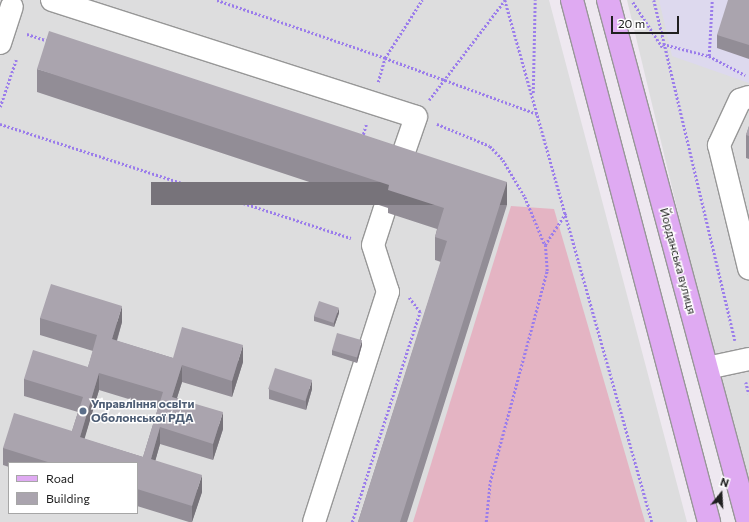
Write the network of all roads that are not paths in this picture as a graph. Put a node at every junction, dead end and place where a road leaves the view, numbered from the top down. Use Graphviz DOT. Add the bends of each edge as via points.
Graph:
graph roads {
  1 [pos="52,0"];
  2 [pos="572,0"];
  3 [pos="608,0"];
  4 [pos="11,8"];
  5 [pos="9,49"];
  6 [pos="746,100"];
  7 [pos="398,169"];
  8 [pos="385,207"];
  9 [pos="749,268"];
  10 [pos="745,360"];
  11 [pos="707,368"];
  12 [pos="314,522"];
  13 [pos="709,522"];
  14 [pos="748,522"];
  1 -- 7 [label="lane" via="416,117"];
  2 -- 13 [label="main road"];
  3 -- 11 [label="main road, Йорданська вулиця"];
  4 -- 5 [label="lane"];
  6 -- 9 [label="lane" via="719,145"];
  8 -- 12 [label="lane" via="373,245 388,292"];
  10 -- 11 [label="lane"];
  11 -- 14 [label="main road, Йорданська вулиця"];
}
